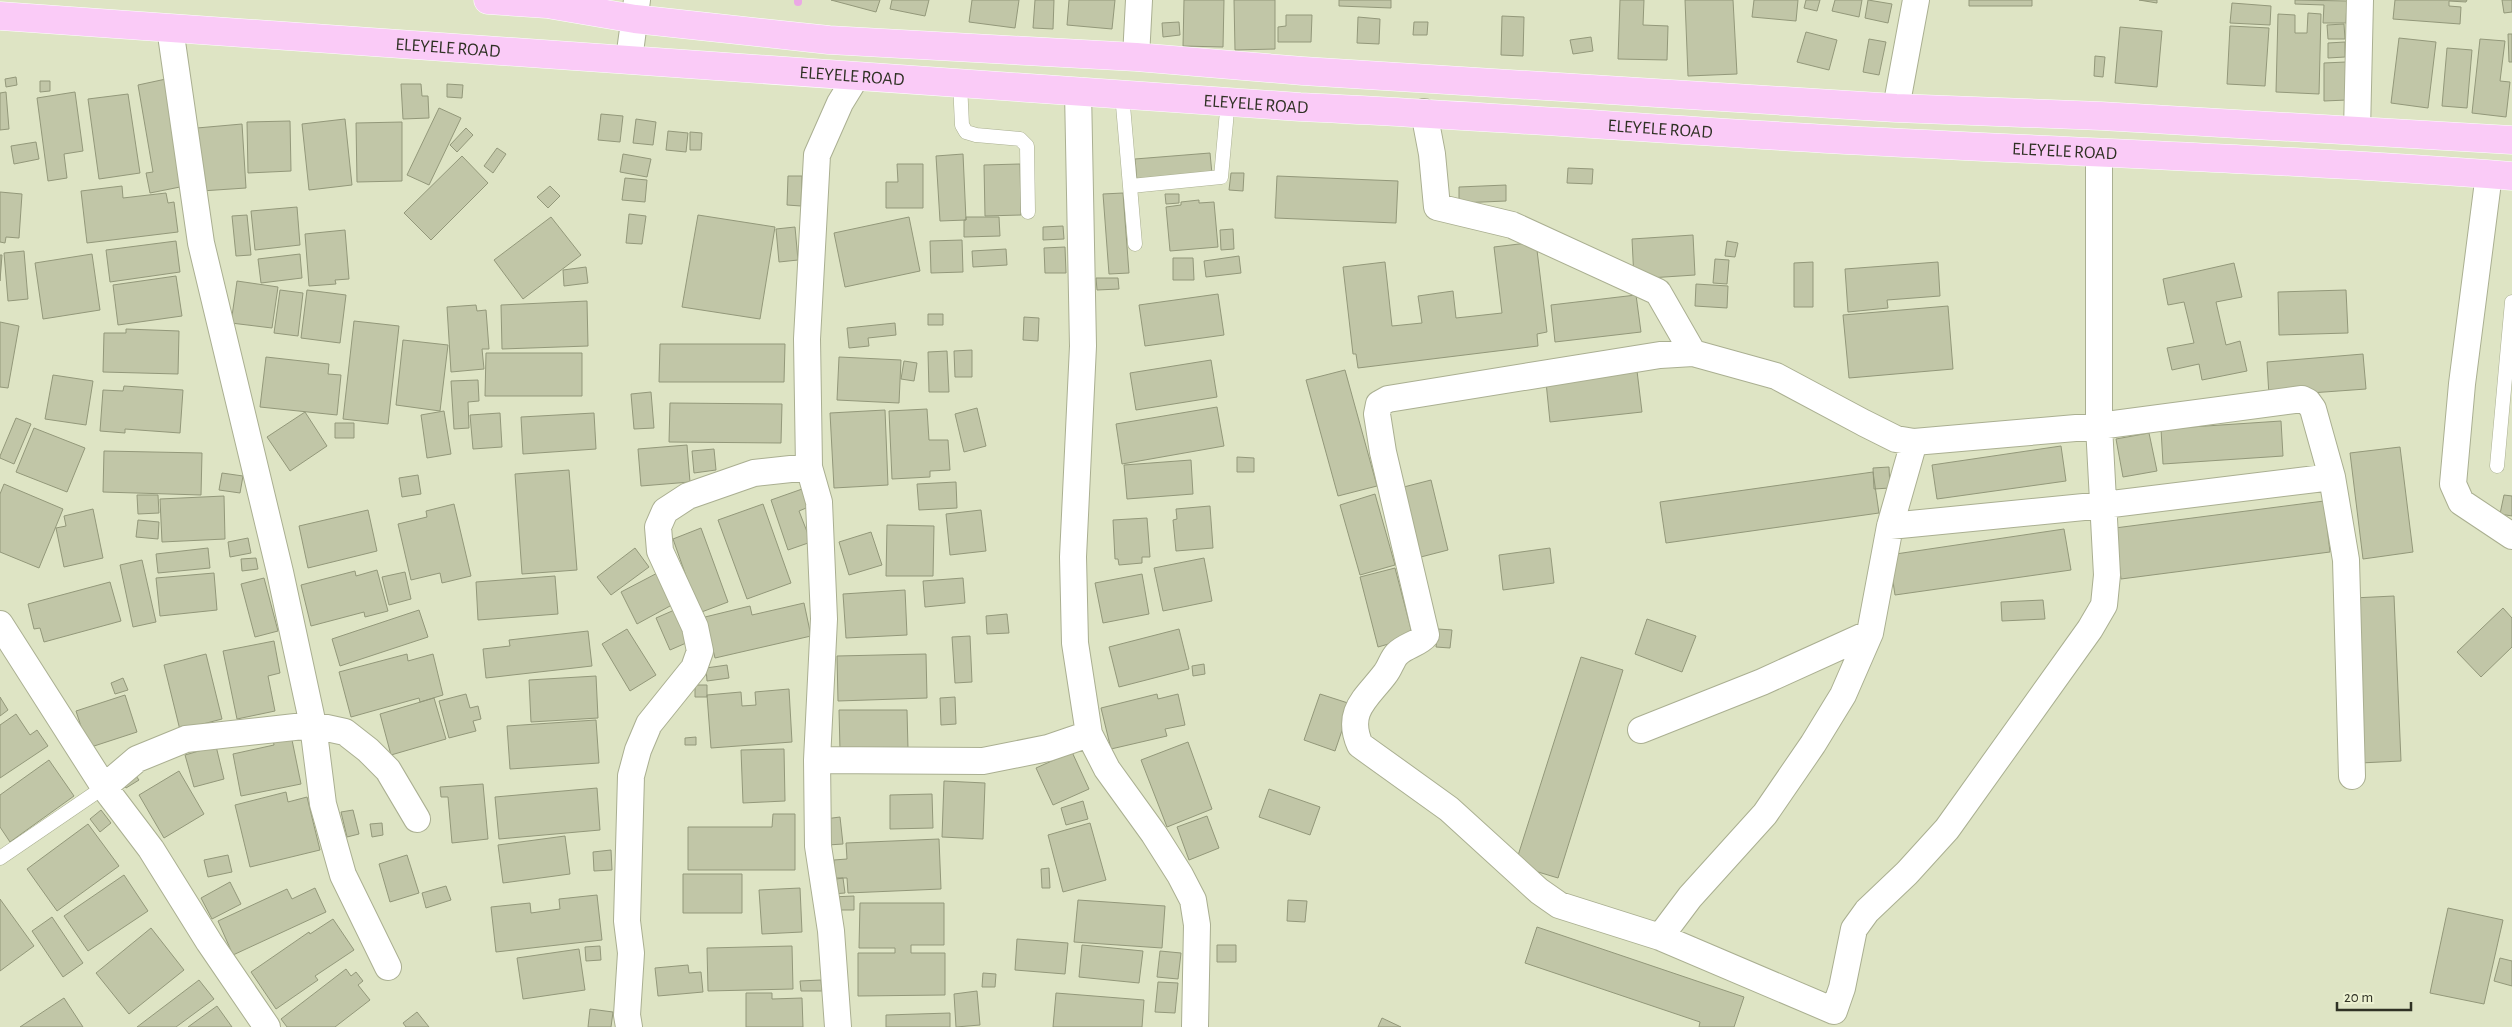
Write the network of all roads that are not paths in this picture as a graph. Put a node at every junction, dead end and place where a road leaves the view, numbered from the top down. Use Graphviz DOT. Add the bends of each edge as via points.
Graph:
graph roads {
  1 [pos="488,0"];
  2 [pos="1139,0"];
  3 [pos="1916,0"];
  4 [pos="2360,0"];
  5 [pos="636,10"];
  6 [pos="0,16"];
  7 [pos="170,28"];
  8 [pos="1136,57"];
  9 [pos="629,59"];
  10 [pos="856,77"];
  11 [pos="960,83"];
  12 [pos="1078,91"];
  13 [pos="1122,94"];
  14 [pos="1228,100"];
  15 [pos="1896,108"];
  16 [pos="1424,112"];
  17 [pos="2357,131"];
  18 [pos="2512,140"];
  19 [pos="2099,152"];
  20 [pos="2501,175"];
  21 [pos="1131,186"];
  22 [pos="1028,212"];
  23 [pos="1135,244"];
  24 [pos="2512,302"];
  25 [pos="1693,353"];
  26 [pos="2508,384"];
  27 [pos="2099,426"];
  28 [pos="1914,442"];
  29 [pos="2497,466"];
  30 [pos="809,467"];
  31 [pos="2332,477"];
  32 [pos="2104,506"];
  33 [pos="1890,526"];
  34 [pos="2512,536"];
  35 [pos="0,624"];
  36 [pos="1870,633"];
  37 [pos="313,725"];
  38 [pos="1641,730"];
  39 [pos="1090,734"];
  40 [pos="817,760"];
  41 [pos="2352,776"];
  42 [pos="104,786"];
  43 [pos="417,818"];
  44 [pos="0,858"];
  45 [pos="1660,937"];
  46 [pos="388,967"];
  47 [pos="267,1027"];
  48 [pos="628,1027"];
  49 [pos="838,1027"];
  50 [pos="1195,1027"];
  1 -- 5 [label="main road, ELEYELE ROAD"];
  2 -- 8 [label="street"];
  3 -- 15 [label="street"];
  4 -- 17 [label="street"];
  5 -- 8 [label="main road, ELEYELE ROAD" via="673,23 829,40"];
  5 -- 9 [label="street"];
  6 -- 7 [label="main road, ELEYELE ROAD"];
  7 -- 9 [label="main road, ELEYELE ROAD"];
  7 -- 37 [label="street" via="201,243"];
  8 -- 15 [label="main road, ELEYELE ROAD" via="1303,71"];
  9 -- 10 [label="main road, ELEYELE ROAD"];
  10 -- 11 [label="main road, ELEYELE ROAD"];
  10 -- 30 [label="street" via="840,103 817,155 807,339"];
  11 -- 12 [label="main road, ELEYELE ROAD"];
  11 -- 22 [label="lane" via="962,125 966,132 1020,139 1027,146"];
  12 -- 13 [label="main road, ELEYELE ROAD"];
  12 -- 39 [label="street" via="1083,346 1073,557 1075,643"];
  13 -- 14 [label="main road, ELEYELE ROAD"];
  13 -- 21 [label="lane"];
  14 -- 16 [label="main road, ELEYELE ROAD" via="1300,107"];
  14 -- 21 [label="lane" via="1221,177"];
  15 -- 17 [label="main road, ELEYELE ROAD"];
  16 -- 19 [label="main road, ELEYELE ROAD" via="1876,142"];
  16 -- 25 [label="street" via="1437,207 1512,225 1658,292"];
  17 -- 18 [label="main road, ELEYELE ROAD"];
  19 -- 20 [label="main road, ELEYELE ROAD"];
  19 -- 27 [label="street"];
  20 -- 34 [label="street" via="2462,384 2453,484 2461,502"];
  21 -- 23 [label="lane"];
  24 -- 26 [label="lane"];
  25 -- 28 [label="street" via="1776,376 1896,439"];
  25 -- 45 [label="street" via="1660,355 1388,399 1379,404 1377,414 1383,452 1426,635 1396,655 1386,673 1361,702 1355,726 1360,745 1449,809 1539,891 1559,905"];
  26 -- 29 [label="lane"];
  27 -- 28 [label="street"];
  27 -- 31 [label="street" via="2302,399 2313,409"];
  27 -- 32 [label="street"];
  28 -- 33 [label="street"];
  30 -- 40 [label="street" via="818,502 824,620"];
  30 -- 48 [label="street" via="754,472 688,496 665,511 658,527 660,551 695,627 700,651 694,668 649,724 631,776"];
  31 -- 32 [label="street"];
  31 -- 41 [label="street" via="2346,560"];
  32 -- 33 [label="street"];
  32 -- 45 [label="street" via="2107,575 2104,605 1948,829 1867,911 1854,929 1834,1011"];
  33 -- 36 [label="street"];
  35 -- 42 [label="street"];
  36 -- 38 [label="street"];
  36 -- 45 [label="street" via="1843,695 1813,744 1770,806 1690,897"];
  37 -- 42 [label="street" via="186,739 137,759"];
  37 -- 43 [label="street" via="345,732 368,750 388,770"];
  37 -- 46 [label="street" via="323,804 343,875"];
  39 -- 40 [label="street" via="1048,748 983,761"];
  39 -- 50 [label="street" via="1106,769 1154,834 1193,900 1197,925"];
  40 -- 49 [label="street" via="818,846 831,931"];
  42 -- 44 [label="lane"];
  42 -- 47 [label="street" via="151,849"];
}
